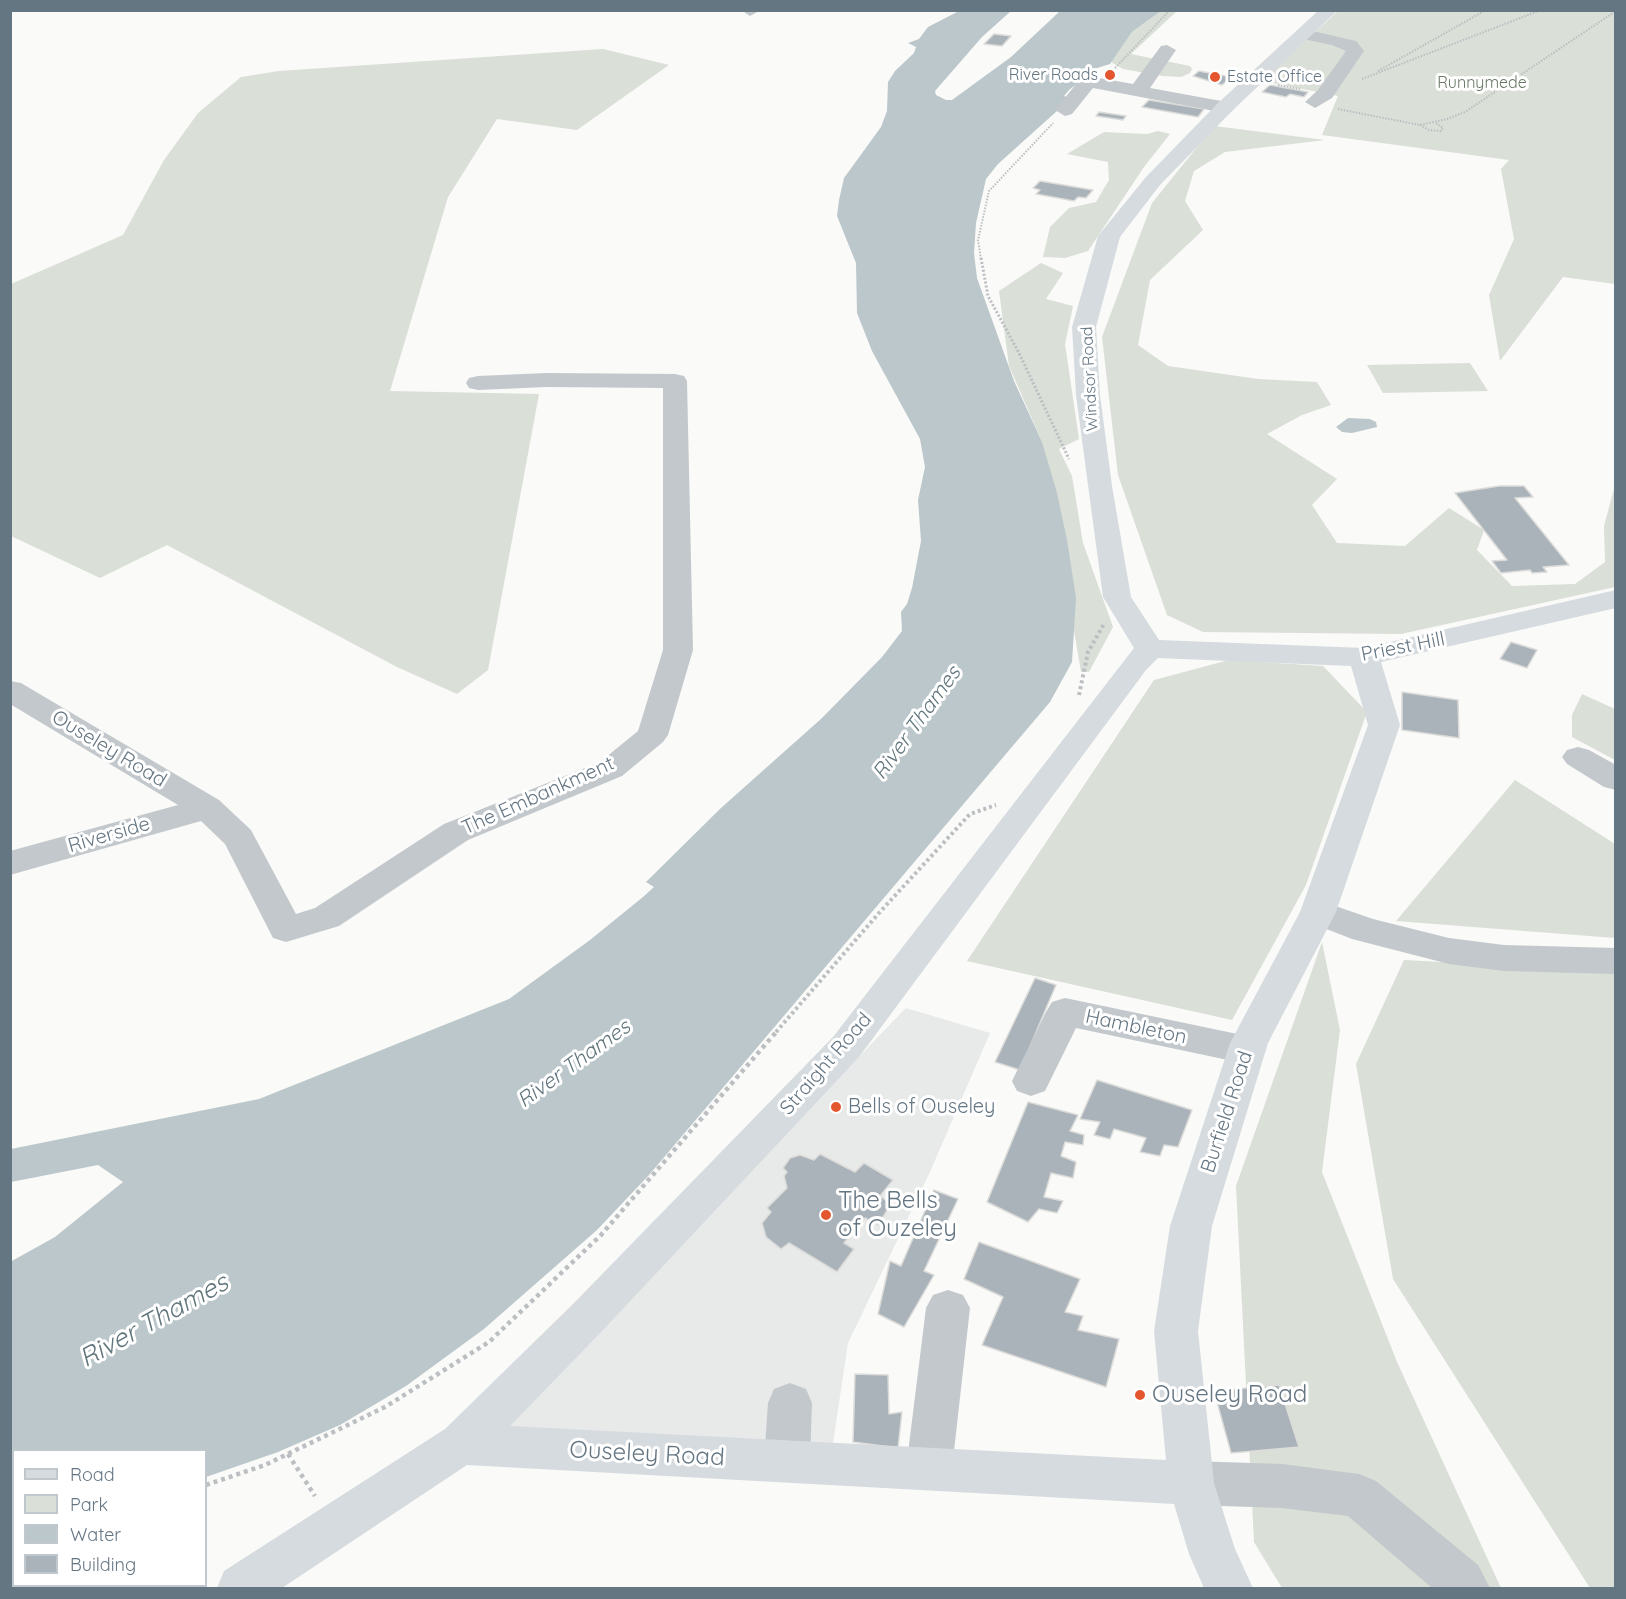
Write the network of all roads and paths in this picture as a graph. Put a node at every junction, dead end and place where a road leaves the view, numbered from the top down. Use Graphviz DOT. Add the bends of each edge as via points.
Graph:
graph roads {
  1 [pos="1170,10"];
  2 [pos="1330,10"];
  3 [pos="1486,10"];
  4 [pos="1541,10"];
  5 [pos="1616,11"];
  6 [pos="1304,34"];
  7 [pos="1167,50"];
  8 [pos="1128,54"];
  9 [pos="1364,79"];
  10 [pos="1254,80"];
  11 [pos="1139,89"];
  12 [pos="1322,96"];
  13 [pos="1224,106"];
  14 [pos="1065,110"];
  15 [pos="1435,123"];
  16 [pos="1420,125"];
  17 [pos="478,383"];
  18 [pos="1071,464"];
  19 [pos="1616,599"];
  20 [pos="1108,616"];
  21 [pos="1150,650"];
  22 [pos="1364,657"];
  23 [pos="10,690"];
  24 [pos="1078,699"];
  25 [pos="1578,757"];
  26 [pos="1616,780"];
  27 [pos="998,804"];
  28 [pos="207,808"];
  29 [pos="10,863"];
  30 [pos="1318,912"];
  31 [pos="1616,961"];
  32 [pos="1247,1050"];
  33 [pos="1031,1081"];
  34 [pos="948,1308"];
  35 [pos="790,1403"];
  36 [pos="461,1443"];
  37 [pos="288,1454"];
  38 [pos="787,1461"];
  39 [pos="928,1468"];
  40 [pos="1191,1483"];
  41 [pos="207,1485"];
  42 [pos="321,1506"];
  43 [pos="241,1588"];
  44 [pos="1229,1588"];
  45 [pos="1466,1588"];
  1 -- 8 [label="path"];
  2 -- 6 [label="main road, Windsor Road"];
  3 -- 9 [label="path"];
  4 -- 9 [label="path"];
  5 -- 15 [label="path" via="1465,112"];
  6 -- 10 [label="main road, Windsor Road"];
  6 -- 12 [label="street" via="1336,40 1350,45 1354,51"];
  7 -- 11 [label="street"];
  9 -- 12 [label="path"];
  10 -- 12 [label="path"];
  10 -- 13 [label="main road, Windsor Road"];
  11 -- 13 [label="street"];
  11 -- 14 [label="street" via="1088,82"];
  12 -- 16 [label="path"];
  13 -- 21 [label="main road, Windsor Road" via="1153,181 1109,236 1084,327 1099,486 1117,597"];
  14 -- 18 [label="path" via="989,191 978,240 988,296"];
  15 -- 16 [label="path"];
  15 -- 16 [label="path" via="1443,128 1441,131"];
  17 -- 28 [label="street, The Embankment" via="676,373 678,651 652,735 611,769 456,832 327,917 286,929 239,838"];
  19 -- 22 [label="main road, Priest Hill"];
  20 -- 24 [label="path" via="1088,652"];
  21 -- 22 [label="main road, Priest Hill"];
  21 -- 36 [label="main road, Straight Road" via="1135,664 846,1047 588,1317"];
  22 -- 30 [label="main road, Burfield Road" via="1384,725"];
  23 -- 28 [label="street, Ouseley Road"];
  25 -- 26 [label="street"];
  27 -- 37 [label="path" via="970,814 879,913 601,1235 489,1342 385,1407"];
  28 -- 29 [label="street, Riverside"];
  30 -- 31 [label="street" via="1365,930 1449,951 1504,958"];
  30 -- 32 [label="main road, Burfield Road"];
  32 -- 33 [label="street, Hambleton" via="1065,1012"];
  32 -- 40 [label="main road, Burfield Road" via="1191,1226 1176,1332"];
  34 -- 39 [label="street"];
  35 -- 38 [label="street"];
  36 -- 38 [label="main road, Ouseley Road"];
  36 -- 43 [label="main road, Straight Road"];
  37 -- 41 [label="path"];
  37 -- 42 [label="path"];
  38 -- 39 [label="main road, Ouseley Road"];
  39 -- 40 [label="main road, Ouseley Road"];
  40 -- 44 [label="main road, Burfield Road" via="1213,1554"];
  40 -- 45 [label="street" via="1282,1486 1359,1496"];
}
